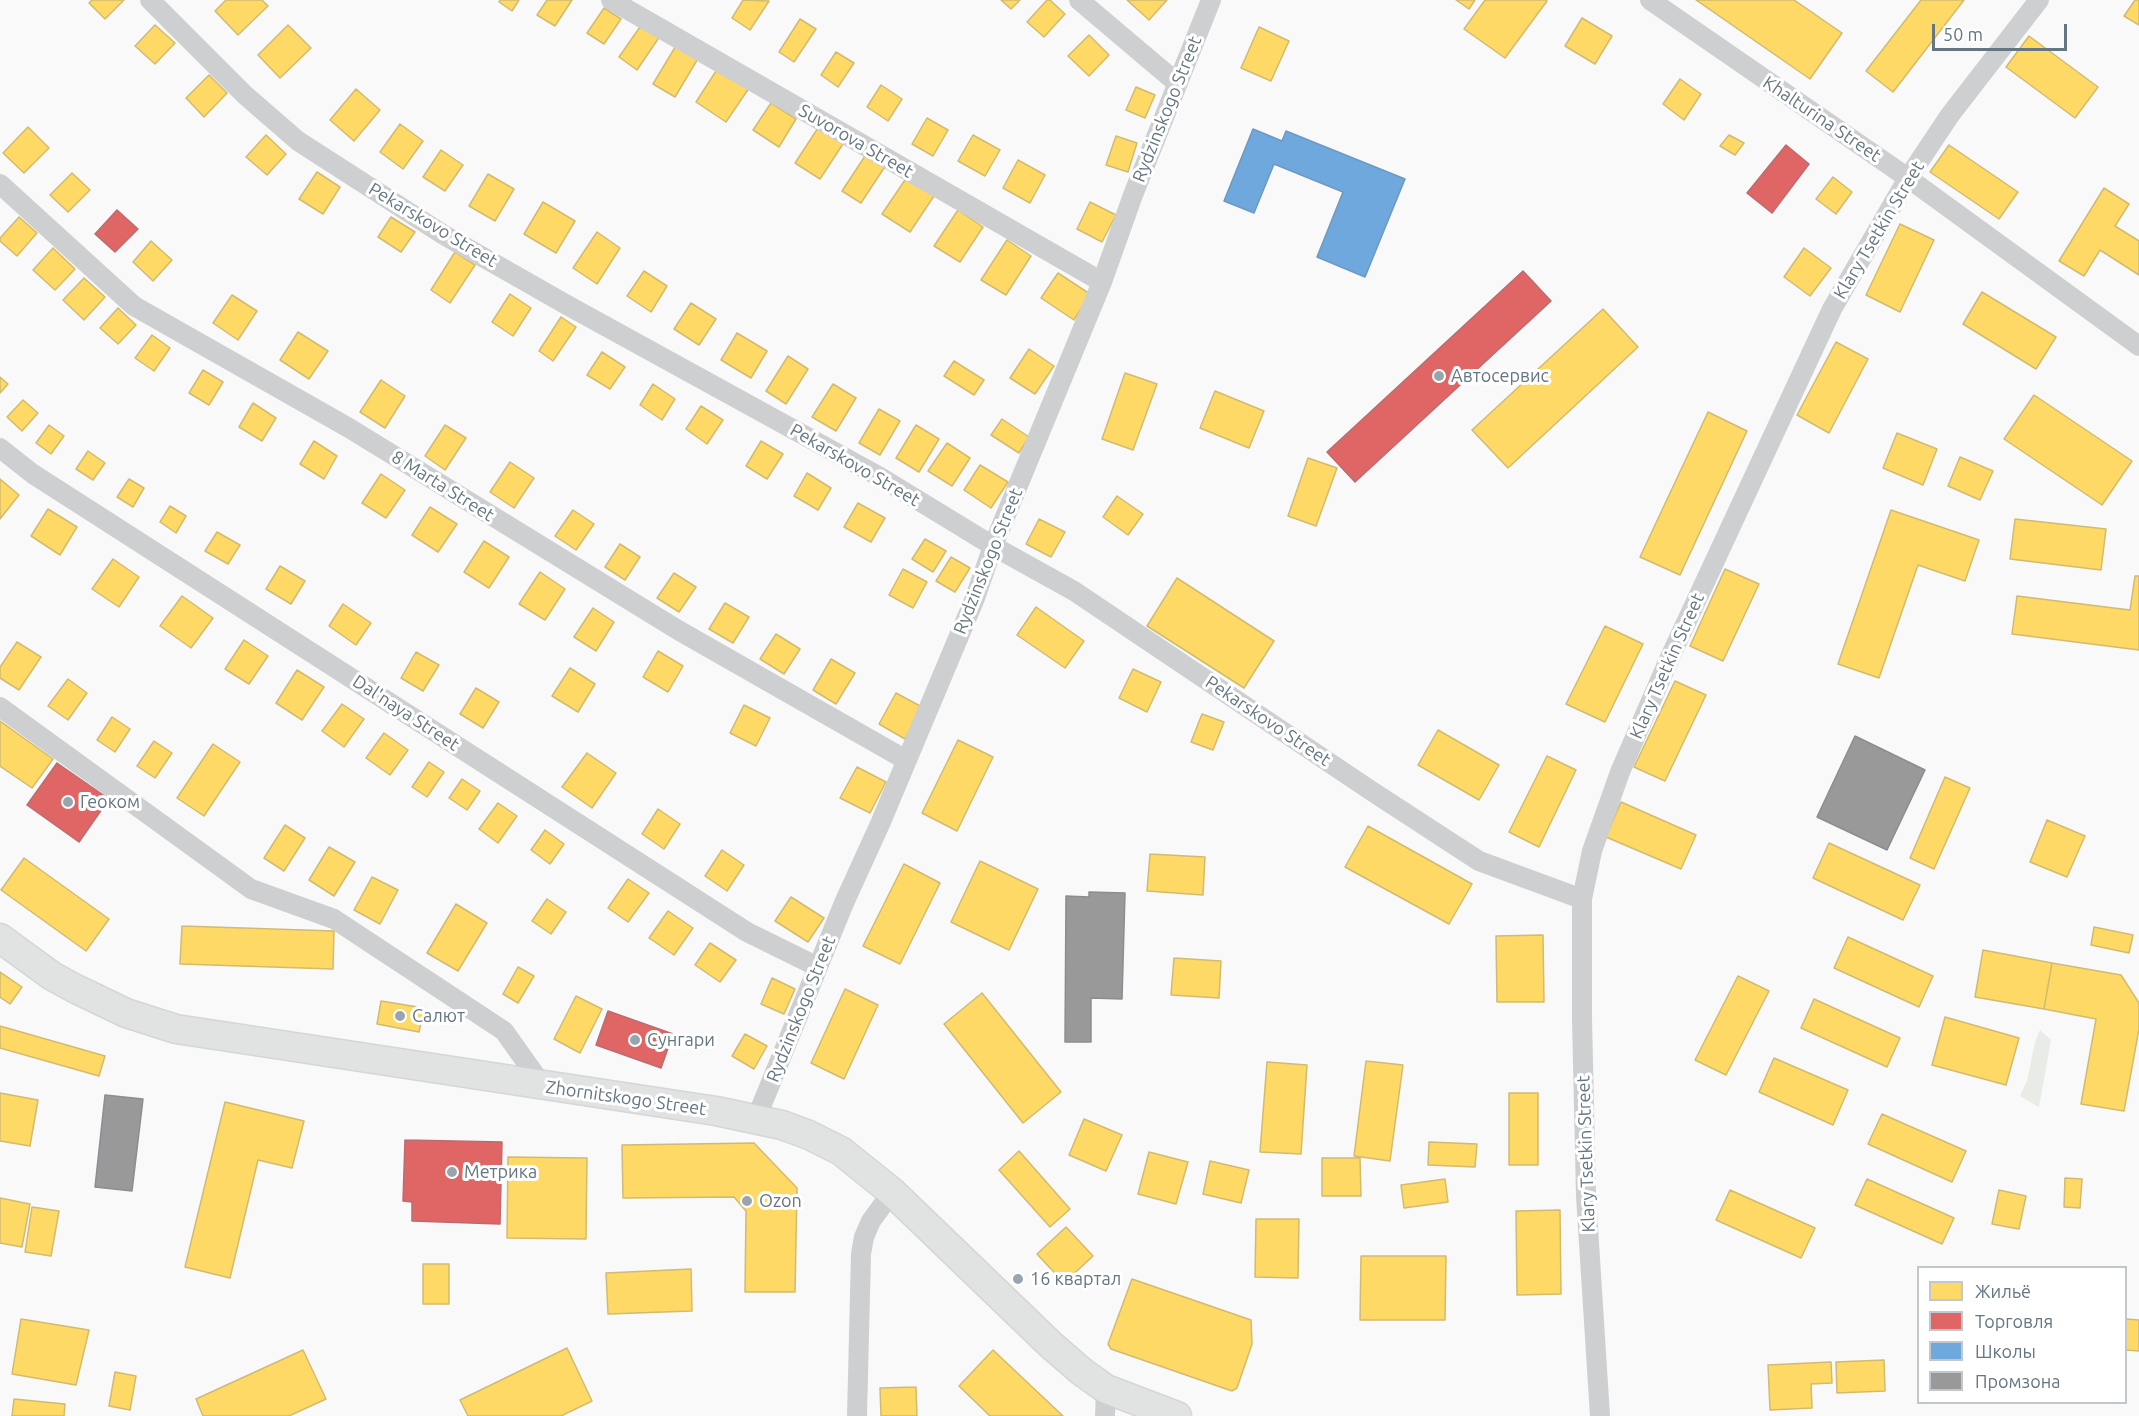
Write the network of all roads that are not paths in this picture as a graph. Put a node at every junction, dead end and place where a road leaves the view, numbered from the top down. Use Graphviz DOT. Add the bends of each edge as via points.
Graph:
graph roads {
  1 [pos="150,0"];
  2 [pos="610,0"];
  3 [pos="1079,0"];
  4 [pos="1211,0"];
  5 [pos="1650,0"];
  6 [pos="2039,0"];
  7 [pos="1178,83"];
  8 [pos="1908,178"];
  9 [pos="0,184"];
  10 [pos="1102,282"];
  11 [pos="2139,346"];
  12 [pos="0,448"];
  13 [pos="993,546"];
  14 [pos="0,707"];
  15 [pos="906,760"];
  16 [pos="1582,899"];
  17 [pos="0,938"];
  18 [pos="818,967"];
  19 [pos="543,1086"];
  20 [pos="756,1119"];
  21 [pos="892,1192"];
  22 [pos="1106,1402"];
  23 [pos="857,1416"];
  24 [pos="1177,1416"];
  25 [pos="1600,1416"];
  1 -- 13 [label="street, Pekarskovo Street" via="245,95 298,141 444,234 880,477"];
  2 -- 10 [label="street, Suvorova Street"];
  3 -- 7 [label="street"];
  4 -- 7 [label="street, Rydzinskogo Street"];
  5 -- 8 [label="street, Khalturina Street"];
  6 -- 8 [label="street, Klary Tsetkin Street"];
  7 -- 10 [label="street, Rydzinskogo Street"];
  8 -- 11 [label="street, Khalturina Street"];
  8 -- 16 [label="street, Klary Tsetkin Street" via="1832,309 1671,655 1620,772 1592,851"];
  9 -- 15 [label="street, 8 Marta Street" via="134,306 349,428 678,630"];
  10 -- 13 [label="street, Rydzinskogo Street"];
  12 -- 18 [label="street, Dal'naya Street" via="33,474 747,932"];
  13 -- 15 [label="street, Rydzinskogo Street"];
  13 -- 16 [label="street, Pekarskovo Street" via="1074,591 1479,861"];
  14 -- 19 [label="street" via="251,889 334,919 504,1031"];
  15 -- 18 [label="street, Rydzinskogo Street"];
  16 -- 25 [label="street, Klary Tsetkin Street" via="1586,1196"];
  17 -- 19 [label="main road, Zhornitskogo Street" via="67,984 107,1005 176,1029"];
  18 -- 20 [label="street, Rydzinskogo Street"];
  19 -- 20 [label="main road, Zhornitskogo Street"];
  20 -- 21 [label="main road, Zhornitskogo Street" via="800,1132 841,1151"];
  21 -- 22 [label="main road, Zhornitskogo Street"];
  21 -- 23 [label="street" via="871,1221 861,1254"];
  22 -- 24 [label="main road, Zhornitskogo Street"];
}
